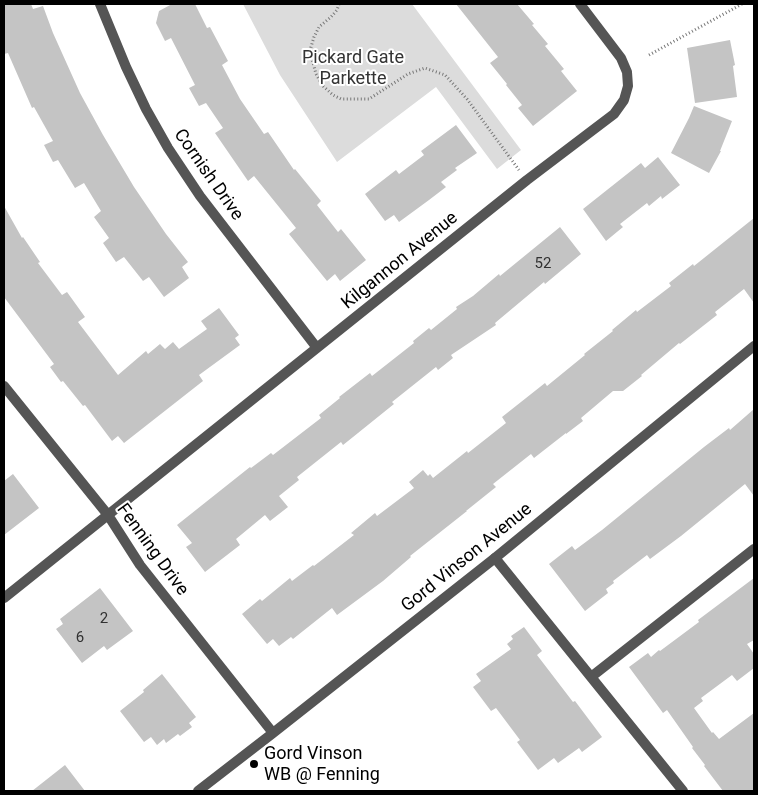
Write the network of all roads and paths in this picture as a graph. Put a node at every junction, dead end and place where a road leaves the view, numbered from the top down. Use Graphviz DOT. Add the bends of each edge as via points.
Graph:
graph roads {
  1 [pos="100,4"];
  2 [pos="339,4"];
  3 [pos="580,4"];
  4 [pos="742,4"];
  5 [pos="649,55"];
  6 [pos="527,180"];
  7 [pos="754,346"];
  8 [pos="317,348"];
  9 [pos="4,386"];
  10 [pos="108,515"];
  11 [pos="754,549"];
  12 [pos="495,558"];
  13 [pos="4,598"];
  14 [pos="591,677"];
  15 [pos="273,733"];
  16 [pos="198,791"];
  17 [pos="683,791"];
  1 -- 8 [label="street, Cornish Drive" via="126,67 168,148 200,196"];
  2 -- 6 [label="path" via="319,27 311,47 316,74 323,86 341,99 369,99 408,74 425,68 445,75 467,99"];
  3 -- 6 [label="street, Kilgannon Avenue" via="621,58 627,72 624,100 614,114"];
  4 -- 5 [label="path"];
  6 -- 8 [label="street, Kilgannon Avenue"];
  7 -- 12 [label="street, Gord Vinson Avenue"];
  8 -- 10 [label="street, Kilgannon Avenue"];
  9 -- 10 [label="street, Fenning Drive"];
  10 -- 13 [label="street, Kilgannon Avenue"];
  10 -- 15 [label="street, Fenning Drive" via="140,565"];
  11 -- 14 [label="street"];
  12 -- 14 [label="street"];
  12 -- 15 [label="street, Gord Vinson Avenue"];
  14 -- 17 [label="street"];
  15 -- 16 [label="street, Gord Vinson Avenue"];
}
